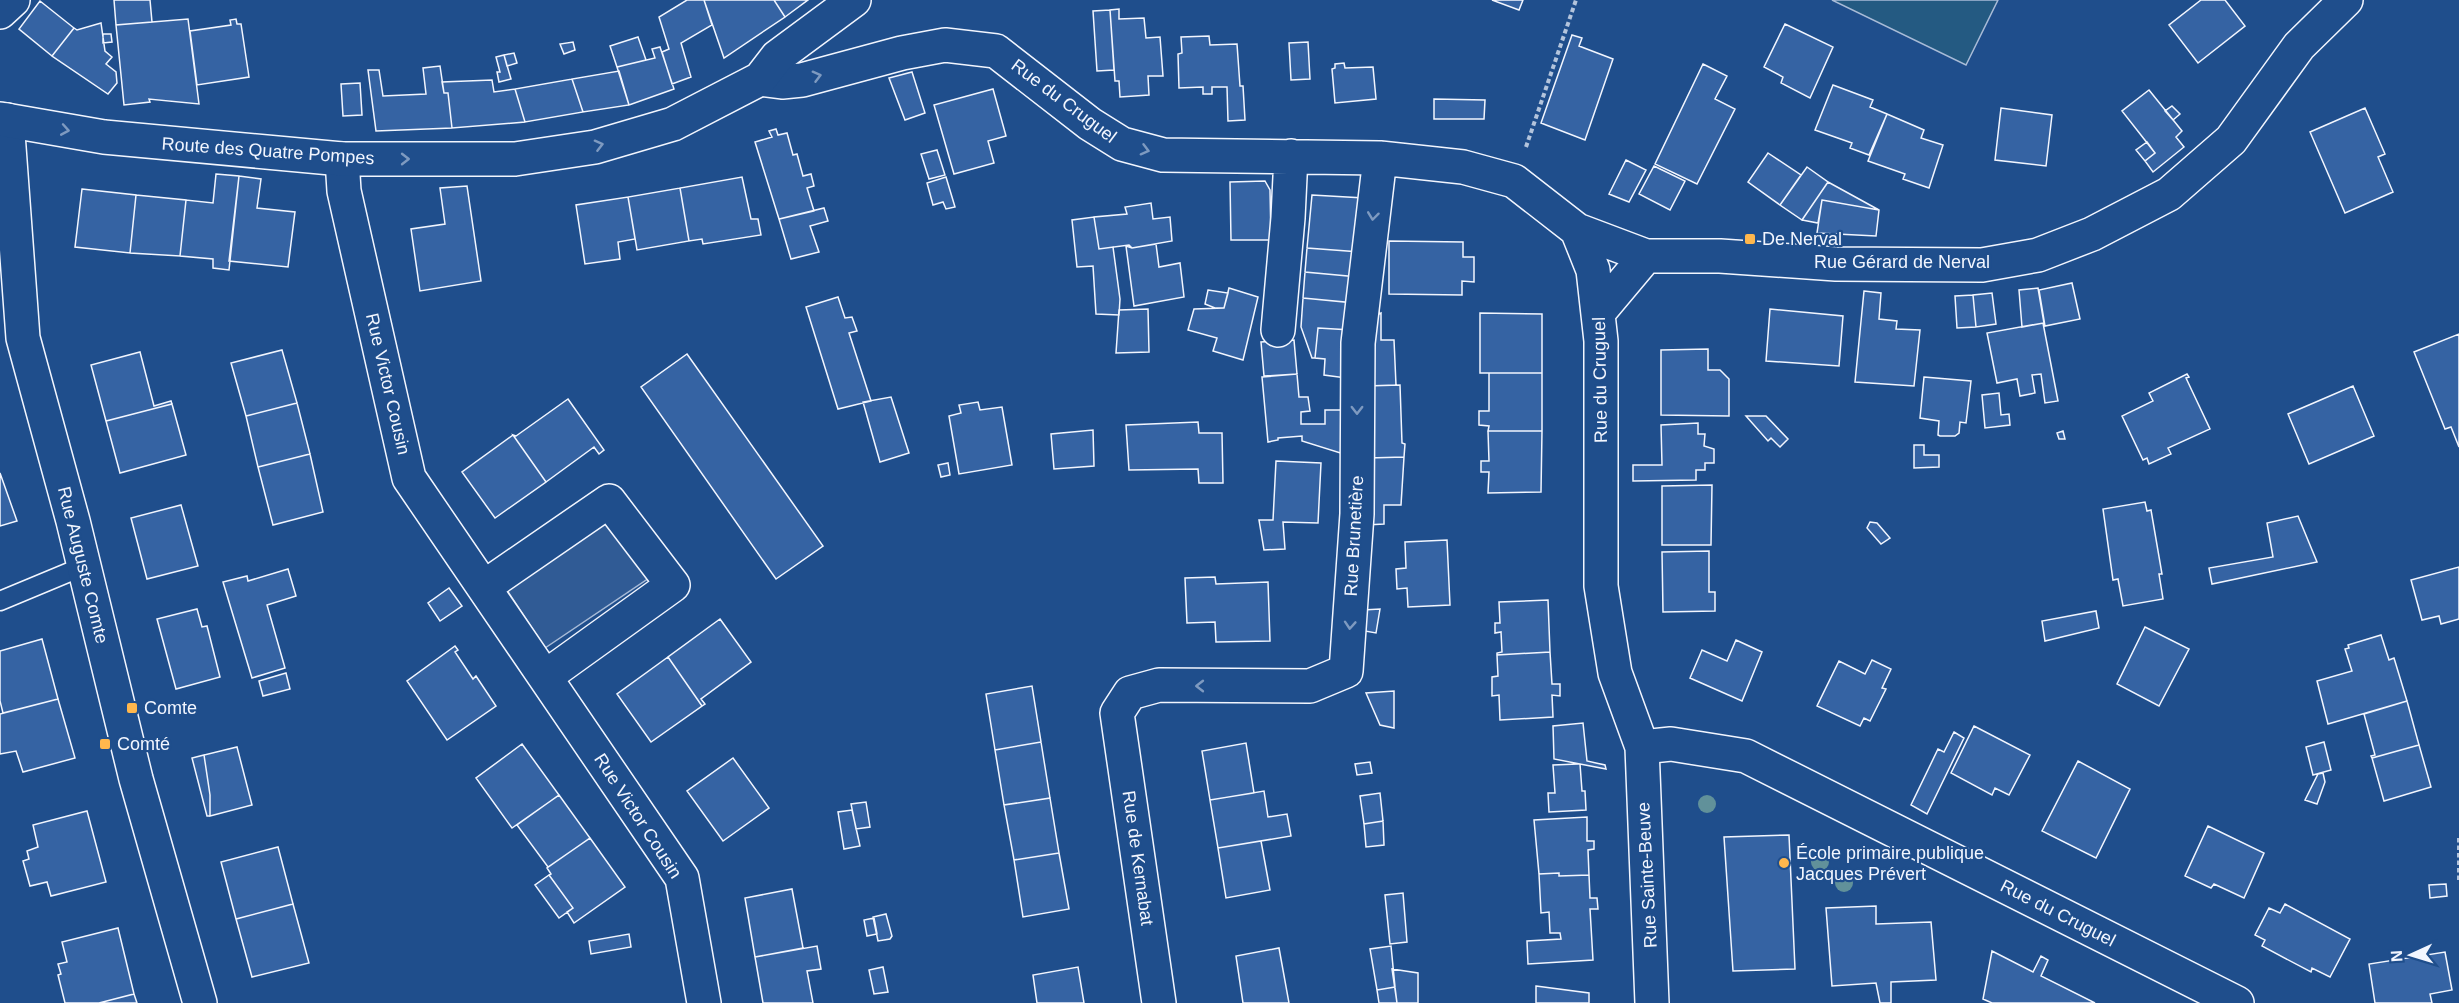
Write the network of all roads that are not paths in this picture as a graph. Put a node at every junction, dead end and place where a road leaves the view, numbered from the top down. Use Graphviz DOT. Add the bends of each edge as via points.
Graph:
graph roads {
  1 [pos="13,0"];
  2 [pos="854,0"];
  3 [pos="2346,0"];
  4 [pos="0,12"];
  5 [pos="760,79"];
  6 [pos="4,120"];
  7 [pos="1291,156"];
  8 [pos="1380,158"];
  9 [pos="342,159"];
  10 [pos="1576,230"];
  11 [pos="1646,256"];
  12 [pos="1599,312"];
  13 [pos="1278,330"];
  14 [pos="84,566"];
  15 [pos="484,587"];
  16 [pos="0,601"];
  17 [pos="545,677"];
  18 [pos="1117,713"];
  19 [pos="1642,747"];
  20 [pos="200,1003"];
  21 [pos="704,1003"];
  22 [pos="1159,1003"];
  23 [pos="1652,1003"];
  24 [pos="2237,1003"];
  1 -- 4 [label="street"];
  2 -- 5 [label="street, Route des Quatre Pompes" via="777,57"];
  3 -- 11 [label="street, Rue Gérard de Nerval" via="2299,46 2231,140 2169,194 2092,234 2038,255 1982,265"];
  5 -- 7 [label="street, Rue du Cruguel, one-way" via="802,80 945,45 996,51 1122,144 1163,155"];
  9 -- 5 [label="street, Route des Quatre Pompes, one-way" via="515,159 595,147 673,124"];
  6 -- 9 [label="street, Route des Quatre Pompes, one-way" via="104,137"];
  6 -- 14 [label="street, Rue Auguste Comte" via="23,338"];
  7 -- 8 [label="street, Rue du Cruguel"];
  7 -- 13 [label="street"];
  8 -- 10 [label="street, Rue du Cruguel" via="1463,167 1515,182"];
  8 -- 18 [label="street, Rue Brunetière, one-way" via="1358,343 1357,514 1346,672 1310,686 1160,686 1130,693"];
  9 -- 15 [label="street, Rue Victor Cousin" via="344,191 409,477"];
  10 -- 11 [label="street, Rue Gérard de Nerval"];
  10 -- 12 [label="street, Rue du Cruguel" via="1593,270"];
  11 -- 12 [label="street"];
  12 -- 19 [label="street, Rue du Cruguel" via="1601,586 1615,673"];
  14 -- 16 [label="lane"];
  14 -- 20 [label="street, Rue Auguste Comte" via="136,778"];
  15 -- 17 [label="street, Rue Victor Cousin"];
  15 -- 17 [label="street" via="609,501 673,585"];
  17 -- 21 [label="street, Rue Victor Cousin" via="682,878"];
  18 -- 22 [label="street, Rue de Kernabat"];
  19 -- 23 [label="street, Rue Sainte-Beuve"];
  19 -- 24 [label="street, Rue du Cruguel" via="1671,744 1746,756"];
}
